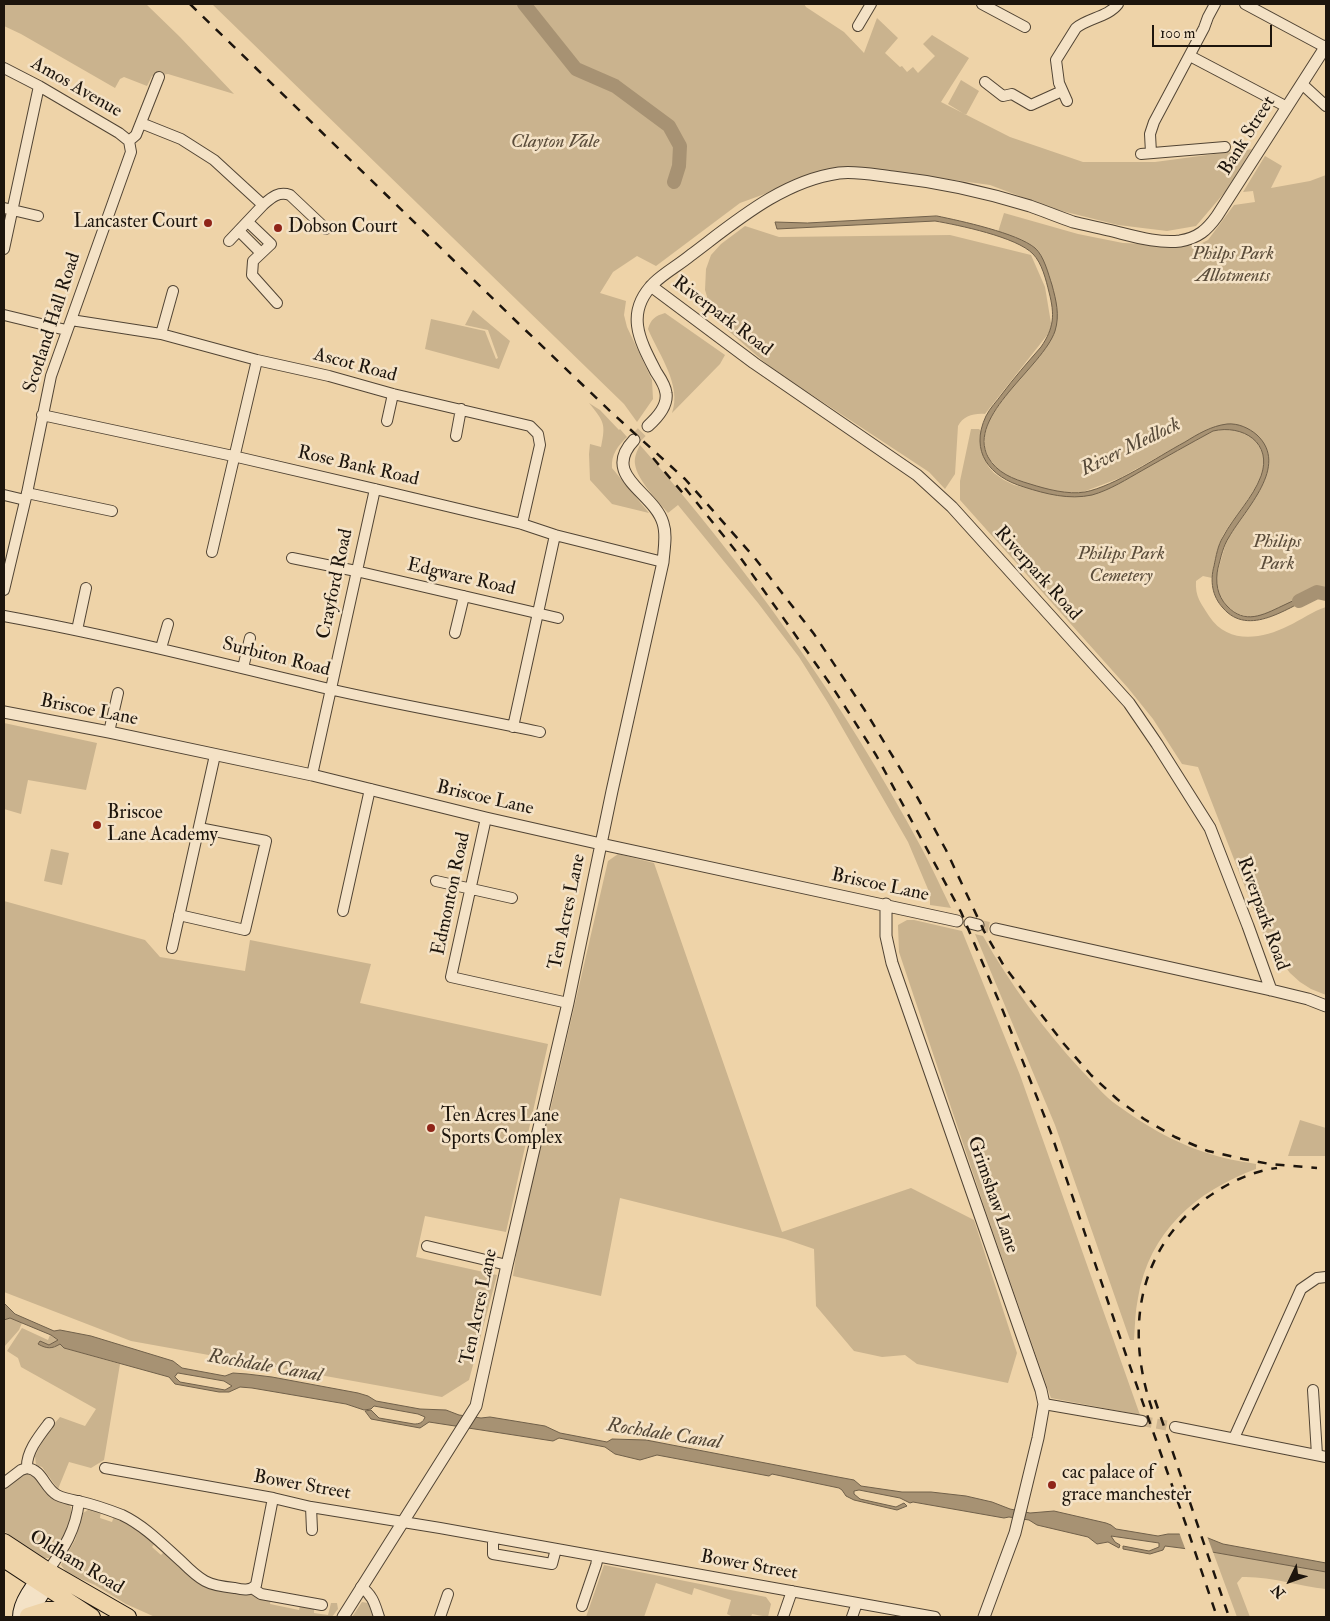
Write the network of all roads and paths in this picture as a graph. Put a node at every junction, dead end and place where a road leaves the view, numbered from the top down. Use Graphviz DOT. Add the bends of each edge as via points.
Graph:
graph roads {
  1 [pos="871,4"];
  2 [pos="982,4"];
  3 [pos="1118,4"];
  4 [pos="1215,4"];
  5 [pos="1245,4"];
  6 [pos="858,26"];
  7 [pos="1025,27"];
  8 [pos="1326,47"];
  9 [pos="1190,56"];
  10 [pos="4,68"];
  11 [pos="159,77"];
  12 [pos="985,82"];
  13 [pos="1302,84"];
  14 [pos="39,86"];
  15 [pos="1062,91"];
  16 [pos="1068,101"];
  17 [pos="1326,106"];
  18 [pos="1287,107"];
  19 [pos="141,123"];
  20 [pos="129,141"];
  21 [pos="1225,147"];
  22 [pos="263,205"];
  23 [pos="8,209"];
  24 [pos="38,216"];
  25 [pos="248,222"];
  26 [pos="326,229"];
  27 [pos="240,232"];
  28 [pos="229,242"];
  29 [pos="4,249"];
  30 [pos="261,254"];
  31 [pos="651,286"];
  32 [pos="173,291"];
  33 [pos="277,304"];
  34 [pos="4,315"];
  35 [pos="71,320"];
  36 [pos="66,330"];
  37 [pos="161,334"];
  38 [pos="257,360"];
  39 [pos="393,394"];
  40 [pos="461,409"];
  41 [pos="42,415"];
  42 [pos="387,421"];
  43 [pos="648,426"];
  44 [pos="456,436"];
  45 [pos="634,440"];
  46 [pos="234,456"];
  47 [pos="375,488"];
  48 [pos="4,495"];
  49 [pos="26,496"];
  50 [pos="112,511"];
  51 [pos="522,524"];
  52 [pos="554,535"];
  53 [pos="212,552"];
  54 [pos="292,558"];
  55 [pos="663,562"];
  56 [pos="6,569"];
  57 [pos="356,571"];
  58 [pos="86,588"];
  59 [pos="4,590"];
  60 [pos="464,596"];
  61 [pos="538,613"];
  62 [pos="4,616"];
  63 [pos="558,618"];
  64 [pos="168,624"];
  65 [pos="77,630"];
  66 [pos="455,633"];
  67 [pos="250,638"];
  68 [pos="162,648"];
  69 [pos="243,668"];
  70 [pos="330,689"];
  71 [pos="118,693"];
  72 [pos="4,712"];
  73 [pos="513,727"];
  74 [pos="109,732"];
  75 [pos="540,732"];
  76 [pos="215,755"];
  77 [pos="312,775"];
  78 [pos="370,789"];
  79 [pos="486,818"];
  80 [pos="199,828"];
  81 [pos="601,844"];
  82 [pos="436,881"];
  83 [pos="472,889"];
  84 [pos="512,898"];
  85 [pos="886,904"];
  86 [pos="343,911"];
  87 [pos="179,915"];
  88 [pos="957,921"];
  89 [pos="996,929"];
  90 [pos="172,948"];
  91 [pos="1271,990"];
  92 [pos="568,1003"];
  93 [pos="1326,1006"];
  94 [pos="426,1246"];
  95 [pos="506,1266"];
  96 [pos="1326,1277"];
  97 [pos="1313,1390"];
  98 [pos="1044,1404"];
  99 [pos="1142,1421"];
  100 [pos="49,1423"];
  101 [pos="1175,1427"];
  102 [pos="1234,1438"];
  103 [pos="1321,1456"];
  104 [pos="27,1468"];
  105 [pos="105,1468"];
  106 [pos="4,1483"];
  107 [pos="272,1498"];
  108 [pos="79,1501"];
  109 [pos="312,1508"];
  110 [pos="402,1522"];
  111 [pos="312,1530"];
  112 [pos="493,1538"];
  113 [pos="4,1542"];
  114 [pos="556,1549"];
  115 [pos="598,1557"];
  116 [pos="4,1559"];
  117 [pos="44,1580"];
  118 [pos="361,1587"];
  119 [pos="252,1588"];
  120 [pos="792,1591"];
  121 [pos="448,1594"];
  122 [pos="857,1603"];
  123 [pos="322,1605"];
  124 [pos="582,1606"];
  125 [pos="85,1613"];
  126 [pos="920,1616"];
  127 [pos="23,1617"];
  128 [pos="128,1617"];
  129 [pos="343,1617"];
  130 [pos="379,1617"];
  131 [pos="440,1617"];
  132 [pos="783,1617"];
  133 [pos="852,1617"];
  134 [pos="935,1617"];
  135 [pos="984,1617"];
  1 -- 6 [label="street"];
  2 -- 7 [label="street"];
  3 -- 15 [label="street" via="1080,25 1072,34 1056,60"];
  4 -- 9 [label="street"];
  5 -- 8 [label="street"];
  8 -- 13 [label="street, Bank Street"];
  9 -- 18 [label="street"];
  9 -- 21 [label="street" via="1154,122 1146,154"];
  10 -- 14 [label="street, Amos Avenue"];
  11 -- 19 [label="street, Scotland Hall Road"];
  12 -- 15 [label="street" via="1003,96 1012,94 1031,106"];
  13 -- 17 [label="street"];
  13 -- 18 [label="street, Bank Street"];
  14 -- 20 [label="street, Amos Avenue"];
  14 -- 23 [label="street"];
  15 -- 16 [label="street"];
  18 -- 31 [label="street, Bank Street" via="1209,228 1192,238 1178,241 1150,239 1073,222 1029,206 947,185 839,173 807,182 767,200 719,232"];
  19 -- 20 [label="street, Scotland Hall Road"];
  19 -- 22 [label="street" via="181,139 214,160"];
  20 -- 35 [label="street, Scotland Hall Road" via="131,152"];
  22 -- 25 [label="street"];
  22 -- 26 [label="street" via="274,196 290,195"];
  23 -- 24 [label="street"];
  23 -- 29 [label="street"];
  25 -- 27 [label="street"];
  25 -- 30 [label="street" via="271,244"];
  27 -- 28 [label="street"];
  27 -- 30 [label="street"];
  30 -- 33 [label="street" via="254,261 252,275"];
  31 -- 43 [label="street" via="638,309 636,324 641,343 666,394 662,410"];
  31 -- 91 [label="street, Riverpark Road" via="748,359 924,482 947,502 1129,703 1210,828"];
  32 -- 37 [label="street"];
  34 -- 36 [label="street"];
  35 -- 36 [label="street, Scotland Hall Road"];
  35 -- 37 [label="street, Ascot Road"];
  36 -- 41 [label="street, Scotland Hall Road"];
  37 -- 38 [label="street, Ascot Road"];
  38 -- 39 [label="street, Ascot Road"];
  38 -- 46 [label="street"];
  39 -- 40 [label="street, Ascot Road"];
  39 -- 42 [label="street"];
  40 -- 44 [label="street"];
  40 -- 51 [label="street, Ascot Road" via="530,426 538,434 540,445"];
  41 -- 46 [label="street, Rose Bank Road"];
  41 -- 49 [label="street, Scotland Hall Road"];
  45 -- 55 [label="street, Ten Acres Lane" via="626,449 622,466 663,522"];
  46 -- 47 [label="street, Rose Bank Road"];
  46 -- 53 [label="street"];
  47 -- 51 [label="street, Rose Bank Road"];
  47 -- 57 [label="street, Crayford Road"];
  48 -- 49 [label="street"];
  49 -- 50 [label="street"];
  49 -- 56 [label="street, Scotland Hall Road"];
  51 -- 52 [label="street, Rose Bank Road"];
  52 -- 55 [label="street, Rose Bank Road"];
  52 -- 61 [label="street"];
  54 -- 57 [label="street, Edgware Road"];
  55 -- 81 [label="street, Ten Acres Lane"];
  56 -- 59 [label="street, Scotland Hall Road"];
  57 -- 60 [label="street, Edgware Road"];
  57 -- 70 [label="street, Crayford Road"];
  58 -- 65 [label="street"];
  60 -- 61 [label="street, Edgware Road"];
  60 -- 66 [label="street"];
  61 -- 63 [label="street, Edgware Road"];
  61 -- 73 [label="street"];
  62 -- 65 [label="street, Surbiton Road"];
  64 -- 68 [label="street"];
  65 -- 68 [label="street, Surbiton Road"];
  67 -- 69 [label="street"];
  68 -- 69 [label="street, Surbiton Road"];
  69 -- 70 [label="street, Surbiton Road"];
  70 -- 73 [label="street, Surbiton Road"];
  70 -- 77 [label="street, Crayford Road"];
  71 -- 74 [label="street"];
  72 -- 74 [label="street, Briscoe Lane"];
  73 -- 75 [label="street, Surbiton Road"];
  74 -- 76 [label="street, Briscoe Lane"];
  76 -- 77 [label="street, Briscoe Lane"];
  76 -- 80 [label="street"];
  77 -- 78 [label="street, Briscoe Lane"];
  78 -- 79 [label="street, Briscoe Lane"];
  78 -- 86 [label="street"];
  79 -- 81 [label="street, Briscoe Lane"];
  79 -- 83 [label="street, Edmonton Road"];
  80 -- 87 [label="street"];
  80 -- 87 [label="street" via="266,841 245,930"];
  81 -- 85 [label="street, Briscoe Lane"];
  81 -- 92 [label="street, Ten Acres Lane"];
  82 -- 83 [label="street"];
  83 -- 84 [label="street"];
  83 -- 92 [label="street, Edmonton Road" via="451,977"];
  85 -- 88 [label="street, Briscoe Lane"];
  85 -- 98 [label="street, Grimshaw Lane" via="886,936 892,963"];
  87 -- 90 [label="street"];
  89 -- 91 [label="street"];
  91 -- 93 [label="street"];
  92 -- 95 [label="street, Ten Acres Lane"];
  94 -- 95 [label="street"];
  95 -- 110 [label="street, Ten Acres Lane" via="476,1406"];
  96 -- 102 [label="street" via="1317,1278 1301,1289"];
  97 -- 103 [label="street"];
  98 -- 99 [label="street"];
  98 -- 135 [label="street, Grimshaw Lane" via="1015,1533"];
  100 -- 104 [label="street" via="29,1454"];
  101 -- 102 [label="street"];
  102 -- 103 [label="street"];
  104 -- 106 [label="street"];
  104 -- 108 [label="street" via="38,1473 55,1494"];
  105 -- 107 [label="street, Bower Street"];
  107 -- 109 [label="street, Bower Street"];
  107 -- 119 [label="street" via="256,1585"];
  108 -- 117 [label="street" via="70,1536"];
  108 -- 119 [label="street" via="134,1522 205,1581 246,1590"];
  109 -- 110 [label="street, Bower Street"];
  109 -- 111 [label="street"];
  110 -- 112 [label="street, Bower Street"];
  110 -- 118 [label="street"];
  112 -- 114 [label="street, Bower Street"];
  112 -- 114 [label="street" via="494,1554 503,1556 552,1564"];
  113 -- 117 [label="highway, Oldham Road"];
  114 -- 115 [label="street, Bower Street"];
  115 -- 120 [label="street, Bower Street"];
  115 -- 124 [label="street"];
  116 -- 117 [label="highway, Oldham Road"];
  117 -- 125 [label="highway, Oldham Road"];
  117 -- 127 [label="main road"];
  117 -- 128 [label="highway, Oldham Road"];
  118 -- 129 [label="street"];
  118 -- 130 [label="street" via="374,1600"];
  119 -- 123 [label="street" via="261,1594"];
  120 -- 122 [label="street, Bower Street"];
  120 -- 132 [label="street"];
  121 -- 131 [label="street"];
  122 -- 126 [label="street, Bower Street"];
  122 -- 133 [label="street"];
  125 -- 127 [label="highway" via="47,1610"];
  126 -- 134 [label="street, Bower Street"];
}
